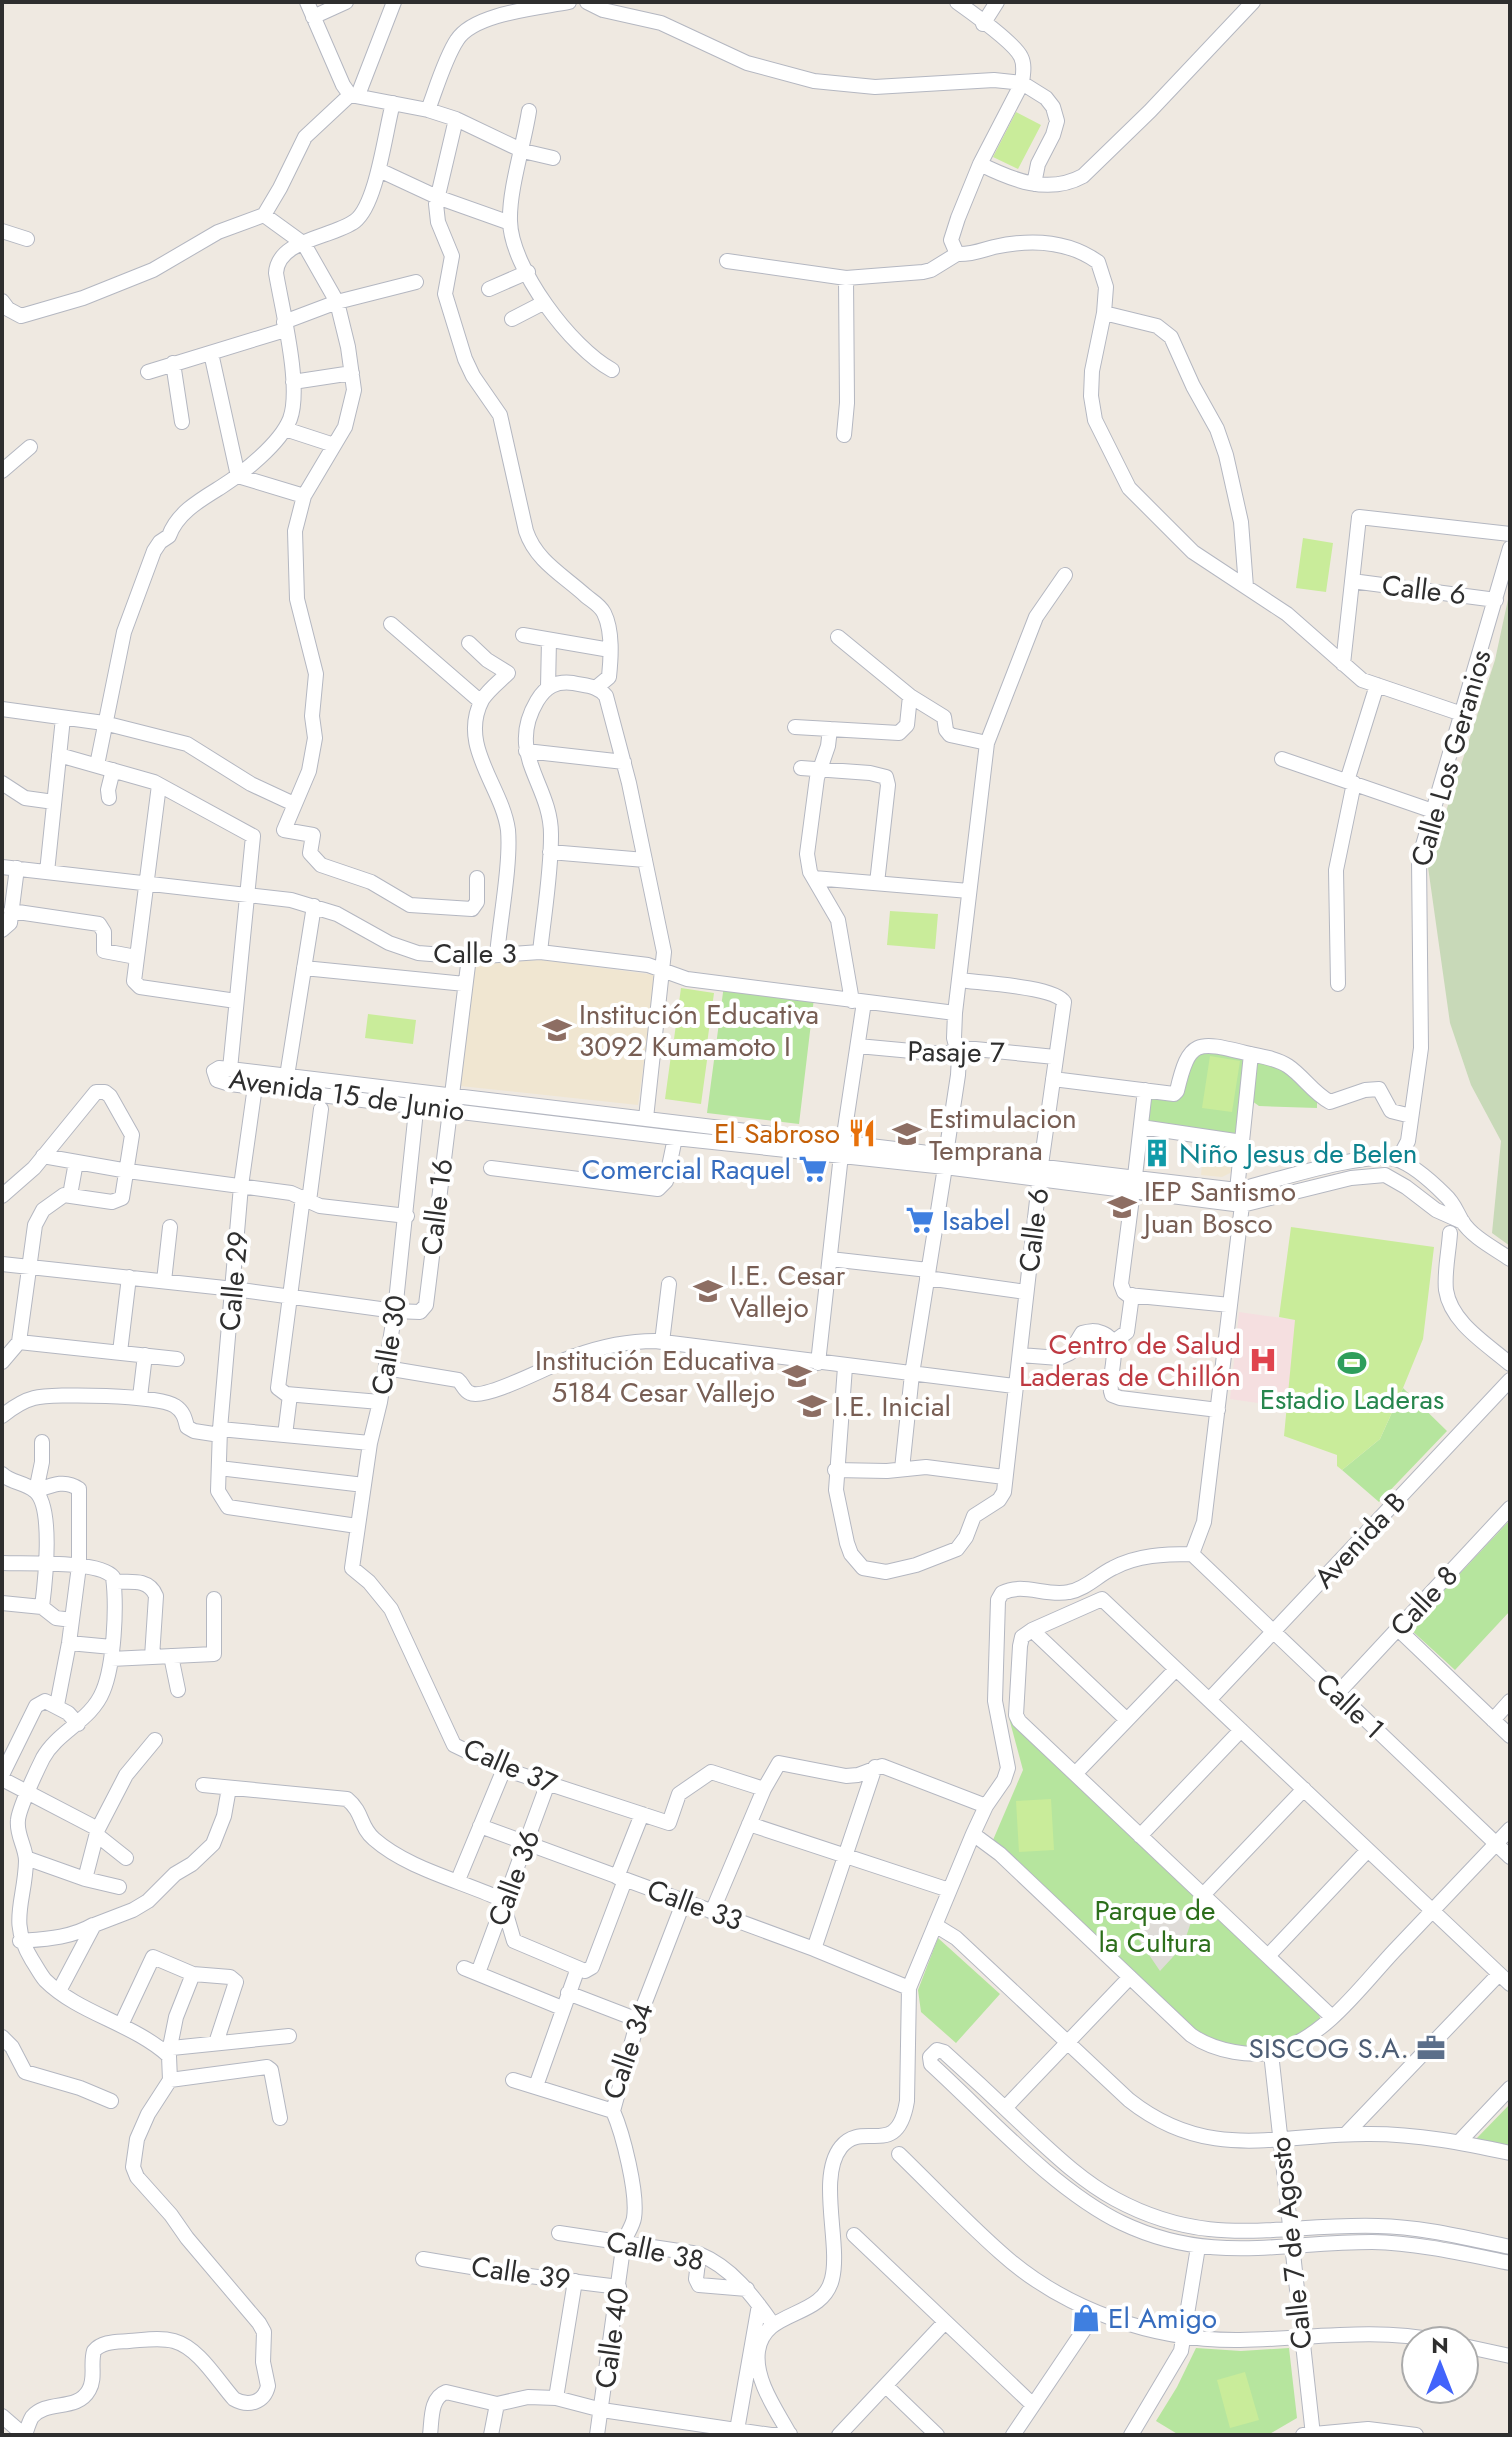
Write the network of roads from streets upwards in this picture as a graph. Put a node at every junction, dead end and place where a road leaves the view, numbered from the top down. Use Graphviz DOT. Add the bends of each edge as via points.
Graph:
graph roads {
  1 [pos="307,2"];
  2 [pos="346,2"];
  3 [pos="394,2"];
  4 [pos="569,2"];
  5 [pos="587,2"];
  6 [pos="957,2"];
  7 [pos="997,2"];
  8 [pos="1253,2"];
  9 [pos="313,17"];
  10 [pos="983,24"];
  11 [pos="1022,83"];
  12 [pos="354,95"];
  13 [pos="393,103"];
  14 [pos="428,110"];
  15 [pos="529,111"];
  16 [pos="456,119"];
  17 [pos="523,151"];
  18 [pos="553,158"];
  19 [pos="980,164"];
  20 [pos="379,170"];
  21 [pos="1034,184"];
  22 [pos="437,197"];
  23 [pos="264,215"];
  24 [pos="510,223"];
  25 [pos="2,231"];
  26 [pos="27,239"];
  27 [pos="304,244"];
  28 [pos="957,254"];
  29 [pos="727,261"];
  30 [pos="528,272"];
  31 [pos="846,278"];
  32 [pos="416,282"];
  33 [pos="489,289"];
  34 [pos="2,301"];
  35 [pos="337,302"];
  36 [pos="543,303"];
  37 [pos="1104,313"];
  38 [pos="512,319"];
  39 [pos="285,326"];
  40 [pos="211,353"];
  41 [pos="173,363"];
  42 [pos="612,370"];
  43 [pos="148,372"];
  44 [pos="352,373"];
  45 [pos="293,382"];
  46 [pos="182,422"];
  47 [pos="285,429"];
  48 [pos="844,435"];
  49 [pos="334,445"];
  50 [pos="30,447"];
  51 [pos="2,471"];
  52 [pos="238,476"];
  53 [pos="304,496"];
  54 [pos="1510,534"];
  55 [pos="1510,548"];
  56 [pos="1065,575"];
  57 [pos="1352,581"];
  58 [pos="1246,587"];
  59 [pos="1496,600"];
  60 [pos="391,624"];
  61 [pos="523,635"];
  62 [pos="838,637"];
  63 [pos="549,640"];
  64 [pos="469,643"];
  65 [pos="610,650"];
  66 [pos="1343,664"];
  67 [pos="1377,685"];
  68 [pos="548,687"];
  69 [pos="597,687"];
  70 [pos="910,696"];
  71 [pos="481,702"];
  72 [pos="2,709"];
  73 [pos="1462,714"];
  74 [pos="63,718"];
  75 [pos="104,723"];
  76 [pos="795,727"];
  77 [pos="830,729"];
  78 [pos="987,743"];
  79 [pos="526,751"];
  80 [pos="59,755"];
  81 [pos="1282,759"];
  82 [pos="624,762"];
  83 [pos="97,765"];
  84 [pos="801,768"];
  85 [pos="819,769"];
  86 [pos="113,770"];
  87 [pos="1350,782"];
  88 [pos="2,783"];
  89 [pos="159,785"];
  90 [pos="109,798"];
  91 [pos="54,802"];
  92 [pos="294,804"];
  93 [pos="1433,811"];
  94 [pos="550,852"];
  95 [pos="645,860"];
  96 [pos="9,868"];
  97 [pos="47,872"];
  98 [pos="477,878"];
  99 [pos="814,878"];
  100 [pos="146,883"];
  101 [pos="877,883"];
  102 [pos="969,891"];
  103 [pos="247,895"];
  104 [pos="314,906"];
  105 [pos="11,911"];
  106 [pos="2,930"];
  107 [pos="540,952"];
  108 [pos="497,955"];
  109 [pos="136,957"];
  110 [pos="469,957"];
  111 [pos="304,968"];
  112 [pos="663,972"];
  113 [pos="959,980"];
  114 [pos="465,984"];
  115 [pos="1338,984"];
  116 [pos="236,1001"];
  117 [pos="858,1002"];
  118 [pos="955,1013"];
  119 [pos="858,1046"];
  120 [pos="957,1051"];
  121 [pos="1251,1054"];
  122 [pos="1055,1057"];
  123 [pos="287,1076"];
  124 [pos="256,1079"];
  125 [pos="1053,1079"];
  126 [pos="1145,1090"];
  127 [pos="450,1102"];
  128 [pos="321,1109"];
  129 [pos="1411,1116"];
  130 [pos="646,1118"];
  131 [pos="415,1120"];
  132 [pos="1141,1127"];
  133 [pos="675,1138"];
  134 [pos="1242,1142"];
  135 [pos="842,1148"];
  136 [pos="43,1156"];
  137 [pos="945,1160"];
  138 [pos="1398,1160"];
  139 [pos="76,1162"];
  140 [pos="491,1168"];
  141 [pos="128,1171"];
  142 [pos="1040,1172"];
  143 [pos="1134,1183"];
  144 [pos="241,1186"];
  145 [pos="1237,1190"];
  146 [pos="70,1195"];
  147 [pos="2,1196"];
  148 [pos="306,1199"];
  149 [pos="1242,1205"];
  150 [pos="407,1216"];
  151 [pos="1463,1222"];
  152 [pos="170,1227"];
  153 [pos="1450,1233"];
  154 [pos="830,1259"];
  155 [pos="1510,1259"];
  156 [pos="2,1264"];
  157 [pos="28,1267"];
  158 [pos="928,1274"];
  159 [pos="129,1277"];
  160 [pos="164,1281"];
  161 [pos="669,1284"];
  162 [pos="234,1289"];
  163 [pos="1026,1292"];
  164 [pos="1132,1295"];
  165 [pos="290,1298"];
  166 [pos="1230,1305"];
  167 [pos="395,1311"];
  168 [pos="19,1342"];
  169 [pos="662,1342"];
  170 [pos="1112,1343"];
  171 [pos="120,1352"];
  172 [pos="145,1355"];
  173 [pos="1020,1355"];
  174 [pos="177,1359"];
  175 [pos="2,1362"];
  176 [pos="818,1363"];
  177 [pos="1510,1364"];
  178 [pos="845,1367"];
  179 [pos="386,1368"];
  180 [pos="912,1374"];
  181 [pos="1510,1380"];
  182 [pos="1014,1386"];
  183 [pos="290,1395"];
  184 [pos="140,1397"];
  185 [pos="380,1402"];
  186 [pos="1218,1410"];
  187 [pos="2,1416"];
  188 [pos="220,1432"];
  189 [pos="285,1435"];
  190 [pos="42,1442"];
  191 [pos="370,1443"];
  192 [pos="219,1468"];
  193 [pos="902,1469"];
  194 [pos="835,1470"];
  195 [pos="2,1474"];
  196 [pos="1004,1477"];
  197 [pos="364,1485"];
  198 [pos="36,1491"];
  199 [pos="1510,1508"];
  200 [pos="357,1526"];
  201 [pos="1192,1554"];
  202 [pos="2,1563"];
  203 [pos="46,1565"];
  204 [pos="79,1566"];
  205 [pos="352,1568"];
  206 [pos="114,1582"];
  207 [pos="214,1599"];
  208 [pos="2,1603"];
  209 [pos="42,1607"];
  210 [pos="72,1620"];
  211 [pos="1398,1629"];
  212 [pos="1032,1630"];
  213 [pos="1273,1633"];
  214 [pos="69,1643"];
  215 [pos="112,1653"];
  216 [pos="171,1656"];
  217 [pos="152,1657"];
  218 [pos="1176,1669"];
  219 [pos="178,1690"];
  220 [pos="1337,1694"];
  221 [pos="1209,1700"];
  222 [pos="1510,1701"];
  223 [pos="57,1705"];
  224 [pos="1127,1720"];
  225 [pos="1493,1720"];
  226 [pos="78,1724"];
  227 [pos="1241,1730"];
  228 [pos="1510,1736"];
  229 [pos="155,1740"];
  230 [pos="875,1767"];
  231 [pos="504,1769"];
  232 [pos="1075,1774"];
  233 [pos="2,1777"];
  234 [pos="548,1783"];
  235 [pos="203,1785"];
  236 [pos="229,1788"];
  237 [pos="764,1789"];
  238 [pos="1304,1789"];
  239 [pos="29,1794"];
  240 [pos="986,1806"];
  241 [pos="642,1814"];
  242 [pos="749,1824"];
  243 [pos="480,1826"];
  244 [pos="1510,1829"];
  245 [pos="97,1832"];
  246 [pos="973,1834"];
  247 [pos="1140,1836"];
  248 [pos="527,1844"];
  249 [pos="1496,1844"];
  250 [pos="1368,1850"];
  251 [pos="846,1855"];
  252 [pos="1510,1857"];
  253 [pos="26,1858"];
  254 [pos="126,1858"];
  255 [pos="621,1878"];
  256 [pos="85,1879"];
  257 [pos="458,1880"];
  258 [pos="119,1887"];
  259 [pos="949,1890"];
  260 [pos="1203,1895"];
  261 [pos="684,1901"];
  262 [pos="504,1907"];
  263 [pos="1432,1911"];
  264 [pos="712,1912"];
  265 [pos="94,1925"];
  266 [pos="935,1925"];
  267 [pos="20,1941"];
  268 [pos="814,1949"];
  269 [pos="1268,1956"];
  270 [pos="584,1969"];
  271 [pos="193,1974"];
  272 [pos="1130,1977"];
  273 [pos="1504,1979"];
  274 [pos="909,1988"];
  275 [pos="59,1991"];
  276 [pos="568,1993"];
  277 [pos="562,2008"];
  278 [pos="1332,2017"];
  279 [pos="638,2020"];
  280 [pos="121,2025"];
  281 [pos="289,2036"];
  282 [pos="2,2037"];
  283 [pos="1068,2042"];
  284 [pos="216,2043"];
  285 [pos="166,2048"];
  286 [pos="1271,2053"];
  287 [pos="170,2080"];
  288 [pos="513,2080"];
  289 [pos="536,2086"];
  290 [pos="1510,2088"];
  291 [pos="111,2101"];
  292 [pos="1005,2108"];
  293 [pos="613,2111"];
  294 [pos="280,2118"];
  295 [pos="1346,2134"];
  296 [pos="1280,2140"];
  297 [pos="1459,2142"];
  298 [pos="1510,2153"];
  299 [pos="899,2154"];
  300 [pos="1290,2230"];
  301 [pos="559,2233"];
  302 [pos="854,2235"];
  303 [pos="624,2241"];
  304 [pos="1198,2247"];
  305 [pos="1510,2247"];
  306 [pos="1292,2248"];
  307 [pos="699,2254"];
  308 [pos="423,2259"];
  309 [pos="1510,2263"];
  310 [pos="575,2281"];
  311 [pos="619,2287"];
  312 [pos="747,2289"];
  313 [pos="759,2305"];
  314 [pos="1096,2312"];
  315 [pos="945,2322"];
  316 [pos="772,2323"];
  317 [pos="1400,2335"];
  318 [pos="1185,2336"];
  319 [pos="1302,2336"];
  320 [pos="1480,2349"];
  321 [pos="1510,2356"];
  322 [pos="886,2386"];
  323 [pos="556,2398"];
  324 [pos="497,2404"];
  325 [pos="1033,2405"];
  326 [pos="602,2410"];
  327 [pos="2,2416"];
  328 [pos="729,2431"];
  329 [pos="790,2434"];
  330 [pos="1309,2434"];
  331 [pos="24,2435"];
  332 [pos="430,2435"];
  333 [pos="491,2435"];
  334 [pos="597,2435"];
  335 [pos="839,2435"];
  336 [pos="937,2435"];
  337 [pos="1013,2435"];
  338 [pos="1131,2435"];
  339 [pos="1416,2435"];
  1 -- 9 [label="street"];
  2 -- 9 [label="street"];
  3 -- 12 [label="street"];
  4 -- 14 [label="street" via="470,27 457,39"];
  5 -- 11 [label="street" via="661,23 769,71 814,81 875,87"];
  6 -- 10 [label="street"];
  7 -- 10 [label="street"];
  8 -- 21 [label="street" via="1083,176"];
  9 -- 12 [label="street" via="343,85"];
  10 -- 11 [label="street" via="1020,54"];
  11 -- 19 [label="street"];
  11 -- 21 [label="street" via="1046,98 1057,121"];
  12 -- 13 [label="street"];
  12 -- 23 [label="street" via="305,137"];
  13 -- 14 [label="street"];
  13 -- 20 [label="street"];
  14 -- 16 [label="street"];
  15 -- 17 [label="street"];
  16 -- 17 [label="street"];
  16 -- 22 [label="street"];
  17 -- 18 [label="street"];
  17 -- 24 [label="street"];
  19 -- 21 [label="street"];
  19 -- 28 [label="street" via="951,240"];
  20 -- 22 [label="street"];
  20 -- 27 [label="street" via="361,215"];
  22 -- 24 [label="street"];
  22 -- 65 [label="street" via="438,222 452,256 445,294 448,309 469,367 500,415 529,540 539,558 603,611"];
  23 -- 27 [label="street"];
  23 -- 34 [label="street" via="218,232 153,270 67,303 21,316"];
  24 -- 30 [label="street" via="513,243"];
  25 -- 26 [label="street"];
  27 -- 35 [label="street"];
  27 -- 39 [label="street" via="284,252 278,261"];
  28 -- 31 [label="street" via="923,272"];
  28 -- 37 [label="street" via="1025,241 1071,248 1098,262 1106,287"];
  29 -- 31 [label="street"];
  30 -- 33 [label="street"];
  30 -- 36 [label="street"];
  31 -- 48 [label="street"];
  32 -- 35 [label="street"];
  35 -- 39 [label="street"];
  35 -- 44 [label="street"];
  36 -- 38 [label="street"];
  36 -- 42 [label="street" via="582,348"];
  37 -- 58 [label="street" via="1157,326 1171,337 1226,455 1241,522"];
  37 -- 58 [label="street" via="1091,396 1095,420 1111,454 1129,488 1193,552"];
  39 -- 40 [label="street"];
  39 -- 45 [label="street"];
  40 -- 41 [label="street"];
  40 -- 52 [label="street"];
  41 -- 43 [label="street"];
  41 -- 46 [label="street"];
  44 -- 45 [label="street"];
  44 -- 49 [label="street" via="354,390 345,427"];
  45 -- 47 [label="street" via="293,409"];
  47 -- 49 [label="street"];
  47 -- 52 [label="street"];
  49 -- 53 [label="street"];
  50 -- 51 [label="street"];
  52 -- 53 [label="street"];
  52 -- 75 [label="street" via="174,522 154,551 124,632"];
  53 -- 92 [label="street" via="295,531 297,599 316,674 315,738 309,771"];
  54 -- 57 [label="street" via="1359,517"];
  55 -- 59 [label="street, Calle Los Geranios"];
  56 -- 78 [label="street" via="1036,617"];
  57 -- 59 [label="street, Calle 6"];
  57 -- 66 [label="street"];
  58 -- 66 [label="street"];
  59 -- 73 [label="street, Calle Los Geranios"];
  60 -- 71 [label="street"];
  61 -- 63 [label="street"];
  62 -- 70 [label="street"];
  63 -- 65 [label="street"];
  63 -- 68 [label="street"];
  64 -- 71 [label="street" via="508,673"];
  65 -- 69 [label="street" via="609,677"];
  66 -- 67 [label="street"];
  67 -- 73 [label="street"];
  67 -- 87 [label="street"];
  68 -- 69 [label="street" via="565,682"];
  68 -- 79 [label="street" via="526,725"];
  69 -- 82 [label="street" via="607,700"];
  70 -- 77 [label="street" via="907,725 899,733"];
  70 -- 78 [label="street" via="944,717 950,735"];
  71 -- 108 [label="street" via="475,736 508,833"];
  72 -- 74 [label="street"];
  73 -- 93 [label="street, Calle Los Geranios"];
  74 -- 75 [label="street"];
  74 -- 80 [label="street"];
  75 -- 83 [label="street"];
  75 -- 92 [label="street" via="187,744"];
  76 -- 77 [label="street"];
  77 -- 85 [label="street"];
  78 -- 102 [label="street"];
  79 -- 82 [label="street"];
  79 -- 94 [label="street" via="551,826"];
  80 -- 83 [label="street"];
  80 -- 91 [label="street"];
  81 -- 87 [label="street"];
  82 -- 95 [label="street"];
  83 -- 86 [label="street"];
  84 -- 85 [label="street"];
  85 -- 99 [label="street" via="807,854"];
  85 -- 101 [label="street" via="878,774 888,781"];
  86 -- 89 [label="street"];
  86 -- 90 [label="street"];
  87 -- 93 [label="street"];
  87 -- 115 [label="street" via="1336,870"];
  88 -- 91 [label="street" via="25,798"];
  89 -- 100 [label="street"];
  89 -- 103 [label="street" via="253,836"];
  91 -- 97 [label="street"];
  92 -- 98 [label="street" via="284,830 313,835 313,858 371,882 401,902 472,909"];
  93 -- 129 [label="street, Calle Los Geranios" via="1417,885 1421,1048"];
  94 -- 95 [label="street"];
  94 -- 107 [label="street"];
  95 -- 112 [label="street"];
  96 -- 97 [label="street, Calle 3"];
  96 -- 105 [label="street"];
  97 -- 100 [label="street, Calle 3"];
  99 -- 101 [label="street"];
  99 -- 117 [label="street" via="838,920"];
  100 -- 103 [label="street, Calle 3"];
  100 -- 109 [label="street"];
  101 -- 102 [label="street"];
  102 -- 113 [label="street"];
  103 -- 104 [label="street, Calle 3"];
  103 -- 116 [label="street"];
  104 -- 110 [label="street, Calle 3" via="402,949"];
  104 -- 111 [label="street"];
  105 -- 106 [label="street" via="10,923"];
  105 -- 109 [label="street" via="99,924 104,951"];
  107 -- 108 [label="street, Calle 3"];
  107 -- 112 [label="street, Calle 3" via="648,965"];
  108 -- 110 [label="street, Calle 3"];
  109 -- 116 [label="street" via="134,981 140,987"];
  110 -- 114 [label="street, Calle 16"];
  111 -- 114 [label="street"];
  111 -- 123 [label="street"];
  112 -- 117 [label="street, Calle 3"];
  112 -- 130 [label="street"];
  113 -- 118 [label="street"];
  113 -- 122 [label="street, Calle 6" via="1060,996 1064,1002"];
  114 -- 127 [label="street, Calle 16"];
  116 -- 124 [label="street, Avenida 15 de Junio" via="230,1069 219,1068 214,1076 222,1082"];
  117 -- 118 [label="street, Calle 3"];
  117 -- 119 [label="street"];
  118 -- 120 [label="street"];
  119 -- 120 [label="street, Pasaje 7"];
  119 -- 135 [label="street"];
  120 -- 122 [label="street, Pasaje 7"];
  120 -- 137 [label="street"];
  121 -- 126 [label="street" via="1210,1044 1197,1048 1183,1062 1174,1094"];
  121 -- 129 [label="street" via="1289,1066 1330,1102 1373,1088 1382,1093 1391,1111"];
  121 -- 134 [label="street"];
  122 -- 125 [label="street, Calle 6"];
  123 -- 124 [label="street, Avenida 15 de Junio"];
  123 -- 127 [label="street, Avenida 15 de Junio"];
  124 -- 127 [label="street, Avenida 15 de Junio"];
  124 -- 144 [label="street, Calle 29"];
  125 -- 126 [label="street"];
  125 -- 142 [label="street, Calle 6"];
  126 -- 132 [label="street"];
  127 -- 130 [label="street, Avenida 15 de Junio"];
  127 -- 133 [label="street, Avenida 15 de Junio"];
  127 -- 167 [label="street, Calle 16" via="426,1305 420,1312"];
  128 -- 148 [label="street"];
  129 -- 138 [label="street, Calle Los Geranios" via="1408,1141"];
  130 -- 135 [label="street, Avenida 15 de Junio"];
  131 -- 150 [label="street, Calle 30"];
  132 -- 134 [label="street"];
  132 -- 143 [label="street"];
  133 -- 135 [label="street, Avenida 15 de Junio"];
  133 -- 140 [label="street" via="666,1181 658,1189"];
  134 -- 145 [label="street"];
  135 -- 137 [label="street, Avenida 15 de Junio"];
  135 -- 154 [label="street"];
  136 -- 139 [label="street"];
  136 -- 141 [label="street" via="96,1092 105,1092 130,1130"];
  136 -- 147 [label="street"];
  137 -- 142 [label="street, Avenida 15 de Junio"];
  137 -- 158 [label="street"];
  138 -- 145 [label="street, Avenida 15 de Junio" via="1366,1159"];
  138 -- 151 [label="street, Avenida 15 de Junio" via="1445,1194"];
  139 -- 141 [label="street"];
  139 -- 146 [label="street"];
  141 -- 144 [label="street"];
  141 -- 146 [label="street" via="122,1198"];
  142 -- 143 [label="street, Avenida 15 de Junio"];
  142 -- 163 [label="street, Calle 6"];
  143 -- 145 [label="street, Avenida 15 de Junio"];
  143 -- 149 [label="street, Avenida 15 de Junio"];
  143 -- 164 [label="street" via="1121,1284"];
  144 -- 148 [label="street"];
  144 -- 162 [label="street, Calle 29"];
  145 -- 149 [label="street"];
  146 -- 157 [label="street" via="43,1210"];
  148 -- 150 [label="street" via="320,1206"];
  148 -- 165 [label="street"];
  149 -- 151 [label="street, Avenida 15 de Junio" via="1379,1174"];
  149 -- 166 [label="street"];
  150 -- 167 [label="street, Calle 30"];
  151 -- 155 [label="street, Avenida 15 de Junio"];
  152 -- 160 [label="street"];
  153 -- 177 [label="street" via="1449,1300 1470,1330"];
  154 -- 158 [label="street"];
  154 -- 176 [label="street"];
  156 -- 157 [label="street"];
  157 -- 159 [label="street"];
  157 -- 168 [label="street"];
  158 -- 163 [label="street"];
  158 -- 180 [label="street"];
  159 -- 160 [label="street"];
  159 -- 171 [label="street"];
  160 -- 162 [label="street"];
  161 -- 169 [label="street"];
  162 -- 165 [label="street"];
  162 -- 188 [label="street, Calle 29"];
  163 -- 173 [label="street, Calle 6"];
  164 -- 166 [label="street"];
  164 -- 170 [label="street" via="1127,1332"];
  165 -- 167 [label="street"];
  165 -- 183 [label="street" via="278,1388"];
  166 -- 186 [label="street"];
  167 -- 179 [label="street, Calle 30"];
  168 -- 171 [label="street"];
  168 -- 175 [label="street"];
  169 -- 176 [label="street"];
  169 -- 179 [label="street" via="587,1352 477,1394 458,1380"];
  170 -- 173 [label="street" via="1108,1336 1087,1331 1070,1353 1059,1358"];
  170 -- 186 [label="street" via="1109,1391 1115,1397"];
  171 -- 172 [label="street"];
  172 -- 174 [label="street"];
  172 -- 184 [label="street"];
  173 -- 182 [label="street, Calle 6"];
  176 -- 178 [label="street"];
  178 -- 180 [label="street"];
  178 -- 194 [label="street"];
  179 -- 185 [label="street, Calle 30"];
  180 -- 182 [label="street"];
  180 -- 193 [label="street"];
  181 -- 213 [label="street, Avenida B"];
  182 -- 196 [label="street, Calle 6"];
  183 -- 185 [label="street"];
  183 -- 189 [label="street"];
  184 -- 187 [label="street" via="35,1397"];
  184 -- 188 [label="street" via="174,1404 194,1431"];
  185 -- 191 [label="street, Calle 30"];
  186 -- 201 [label="street" via="1204,1522"];
  188 -- 189 [label="street"];
  188 -- 192 [label="street, Calle 29"];
  189 -- 191 [label="street"];
  190 -- 198 [label="street"];
  191 -- 197 [label="street, Calle 30"];
  192 -- 197 [label="street"];
  192 -- 200 [label="street, Calle 29" via="218,1491 228,1507"];
  193 -- 194 [label="street"];
  193 -- 196 [label="street"];
  194 -- 196 [label="street, Calle 6" via="847,1543 857,1563 871,1571 900,1569 957,1549 974,1516 1002,1497"];
  195 -- 198 [label="street"];
  197 -- 200 [label="street, Calle 30"];
  198 -- 203 [label="street" via="43,1503"];
  198 -- 204 [label="street" via="55,1483 79,1489"];
  199 -- 211 [label="street, Calle 8"];
  200 -- 205 [label="street, Calle 30"];
  201 -- 213 [label="street, Calle 1"];
  201 -- 240 [label="street" via="1129,1561 1069,1592 1019,1588 1002,1593 996,1606 995,1701 1008,1768"];
  202 -- 203 [label="street"];
  203 -- 204 [label="street"];
  203 -- 209 [label="street"];
  204 -- 206 [label="street" via="106,1571"];
  204 -- 210 [label="street"];
  205 -- 231 [label="street, Calle 37" via="391,1609 454,1745"];
  206 -- 215 [label="street"];
  206 -- 217 [label="street" via="144,1583 154,1590"];
  207 -- 216 [label="street" via="214,1654"];
  208 -- 209 [label="street"];
  209 -- 210 [label="street" via="56,1618"];
  210 -- 214 [label="street"];
  211 -- 220 [label="street, Calle 8"];
  211 -- 225 [label="street"];
  212 -- 218 [label="street" via="1102,1599"];
  212 -- 224 [label="street"];
  212 -- 232 [label="street" via="1020,1646 1016,1715"];
  213 -- 220 [label="street, Calle 1"];
  213 -- 221 [label="street, Avenida B"];
  214 -- 215 [label="street"];
  214 -- 223 [label="street"];
  215 -- 217 [label="street"];
  215 -- 226 [label="street" via="102,1693"];
  216 -- 217 [label="street"];
  216 -- 219 [label="street"];
  218 -- 221 [label="street"];
  218 -- 224 [label="street"];
  220 -- 249 [label="street, Calle 1"];
  221 -- 227 [label="street"];
  222 -- 225 [label="street"];
  223 -- 226 [label="street"];
  223 -- 233 [label="street" via="45,1701 36,1706"];
  224 -- 232 [label="street"];
  225 -- 228 [label="street"];
  226 -- 239 [label="street" via="44,1756"];
  227 -- 238 [label="street"];
  227 -- 247 [label="street"];
  229 -- 245 [label="street" via="126,1775"];
  230 -- 237 [label="street" via="846,1776 779,1763"];
  230 -- 240 [label="street"];
  230 -- 251 [label="street"];
  231 -- 234 [label="street, Calle 37"];
  231 -- 243 [label="street"];
  232 -- 247 [label="street"];
  233 -- 239 [label="street"];
  234 -- 241 [label="street, Calle 37"];
  234 -- 248 [label="street, Calle 36"];
  235 -- 236 [label="street"];
  236 -- 257 [label="street" via="347,1799 359,1809 373,1838 402,1860"];
  236 -- 265 [label="street" via="213,1844 148,1901"];
  237 -- 241 [label="street, Calle 37" via="711,1772 679,1794 669,1823"];
  237 -- 242 [label="street"];
  238 -- 250 [label="street"];
  238 -- 260 [label="street"];
  239 -- 245 [label="street"];
  239 -- 253 [label="street" via="18,1817"];
  240 -- 246 [label="street"];
  241 -- 255 [label="street"];
  242 -- 251 [label="street"];
  242 -- 264 [label="street"];
  243 -- 248 [label="street, Calle 33"];
  243 -- 257 [label="street"];
  244 -- 249 [label="street"];
  245 -- 254 [label="street"];
  245 -- 256 [label="street"];
  246 -- 259 [label="street"];
  246 -- 272 [label="street"];
  247 -- 260 [label="street"];
  248 -- 255 [label="street, Calle 33"];
  248 -- 262 [label="street, Calle 36"];
  249 -- 252 [label="street, Calle 1"];
  249 -- 263 [label="street"];
  250 -- 263 [label="street"];
  250 -- 269 [label="street"];
  251 -- 259 [label="street"];
  251 -- 268 [label="street"];
  253 -- 256 [label="street"];
  253 -- 267 [label="street"];
  255 -- 261 [label="street, Calle 33"];
  255 -- 270 [label="street"];
  256 -- 258 [label="street"];
  257 -- 262 [label="street" via="498,1898"];
  259 -- 266 [label="street"];
  260 -- 269 [label="street"];
  261 -- 264 [label="street, Calle 33"];
  261 -- 279 [label="street, Calle 34"];
  262 -- 270 [label="street" via="514,1941"];
  262 -- 277 [label="street, Calle 36" via="471,1970"];
  263 -- 273 [label="street"];
  263 -- 278 [label="street"];
  264 -- 268 [label="street, Calle 33"];
  265 -- 267 [label="street" via="82,1932"];
  265 -- 275 [label="street"];
  266 -- 274 [label="street"];
  266 -- 283 [label="street" via="956,1938"];
  267 -- 275 [label="street"];
  268 -- 274 [label="street, Calle 33"];
  269 -- 278 [label="street"];
  270 -- 276 [label="street"];
  271 -- 280 [label="street" via="153,1957"];
  271 -- 284 [label="street" via="236,1982"];
  271 -- 285 [label="street"];
  272 -- 283 [label="street"];
  272 -- 286 [label="street" via="1198,2040 1229,2050"];
  273 -- 295 [label="street"];
  274 -- 316 [label="street" via="904,2118 895,2131 848,2139 839,2149 831,2186 832,2280 827,2293 814,2305"];
  275 -- 280 [label="street"];
  276 -- 277 [label="street"];
  276 -- 279 [label="street"];
  277 -- 289 [label="street"];
  278 -- 286 [label="street" via="1302,2040"];
  279 -- 293 [label="street, Calle 34"];
  280 -- 285 [label="street"];
  281 -- 284 [label="street"];
  282 -- 291 [label="street" via="25,2072"];
  283 -- 292 [label="street"];
  283 -- 296 [label="street" via="1129,2100 1170,2125 1220,2140"];
  284 -- 285 [label="street"];
  285 -- 287 [label="street"];
  286 -- 296 [label="street, Calle 7 de Agosto"];
  287 -- 294 [label="street" via="267,2067"];
  287 -- 331 [label="street" via="137,2139 133,2167 259,2323 267,2392 252,2403 234,2399 186,2346 173,2340 101,2344 94,2351 92,2383 85,2396 38,2412"];
  288 -- 289 [label="street, Calle 34"];
  289 -- 293 [label="street, Calle 34"];
  290 -- 297 [label="street"];
  292 -- 300 [label="street" via="1081,2177 1136,2209 1202,2229"];
  292 -- 304 [label="street" via="944,2052 931,2054 931,2064 1079,2197 1138,2230"];
  293 -- 303 [label="street, Calle 40" via="632,2184 634,2218"];
  295 -- 296 [label="street"];
  295 -- 297 [label="street"];
  296 -- 300 [label="street, Calle 7 de Agosto"];
  297 -- 298 [label="street"];
  299 -- 314 [label="street" via="1001,2254 1053,2291"];
  300 -- 305 [label="street" via="1398,2227"];
  300 -- 306 [label="street, Calle 7 de Agosto"];
  301 -- 303 [label="street, Calle 38"];
  302 -- 315 [label="street"];
  303 -- 307 [label="street, Calle 38"];
  303 -- 311 [label="street, Calle 40"];
  304 -- 306 [label="street"];
  304 -- 318 [label="street"];
  306 -- 309 [label="street" via="1395,2243"];
  306 -- 319 [label="street, Calle 7 de Agosto"];
  307 -- 312 [label="street, Calle 38"];
  307 -- 312 [label="street" via="699,2285"];
  308 -- 310 [label="street, Calle 39"];
  310 -- 311 [label="street, Calle 39"];
  310 -- 323 [label="street"];
  311 -- 326 [label="street, Calle 40"];
  312 -- 313 [label="street, Calle 38"];
  313 -- 316 [label="street, Calle 38"];
  313 -- 328 [label="street"];
  314 -- 318 [label="street"];
  314 -- 325 [label="street"];
  315 -- 322 [label="street"];
  315 -- 325 [label="street"];
  316 -- 329 [label="street" via="763,2334 757,2367"];
  317 -- 319 [label="street"];
  318 -- 319 [label="street"];
  318 -- 338 [label="street" via="1175,2364"];
  319 -- 330 [label="street, Calle 7 de Agosto"];
  320 -- 321 [label="street"];
  322 -- 335 [label="street"];
  322 -- 336 [label="street"];
  323 -- 324 [label="street"];
  323 -- 326 [label="street"];
  324 -- 332 [label="street" via="446,2392 439,2395"];
  324 -- 333 [label="street"];
  325 -- 337 [label="street"];
  326 -- 328 [label="street"];
  326 -- 334 [label="street, Calle 40"];
  327 -- 331 [label="street"];
  328 -- 329 [label="street"];
  330 -- 339 [label="street" via="1368,2429"];
}
